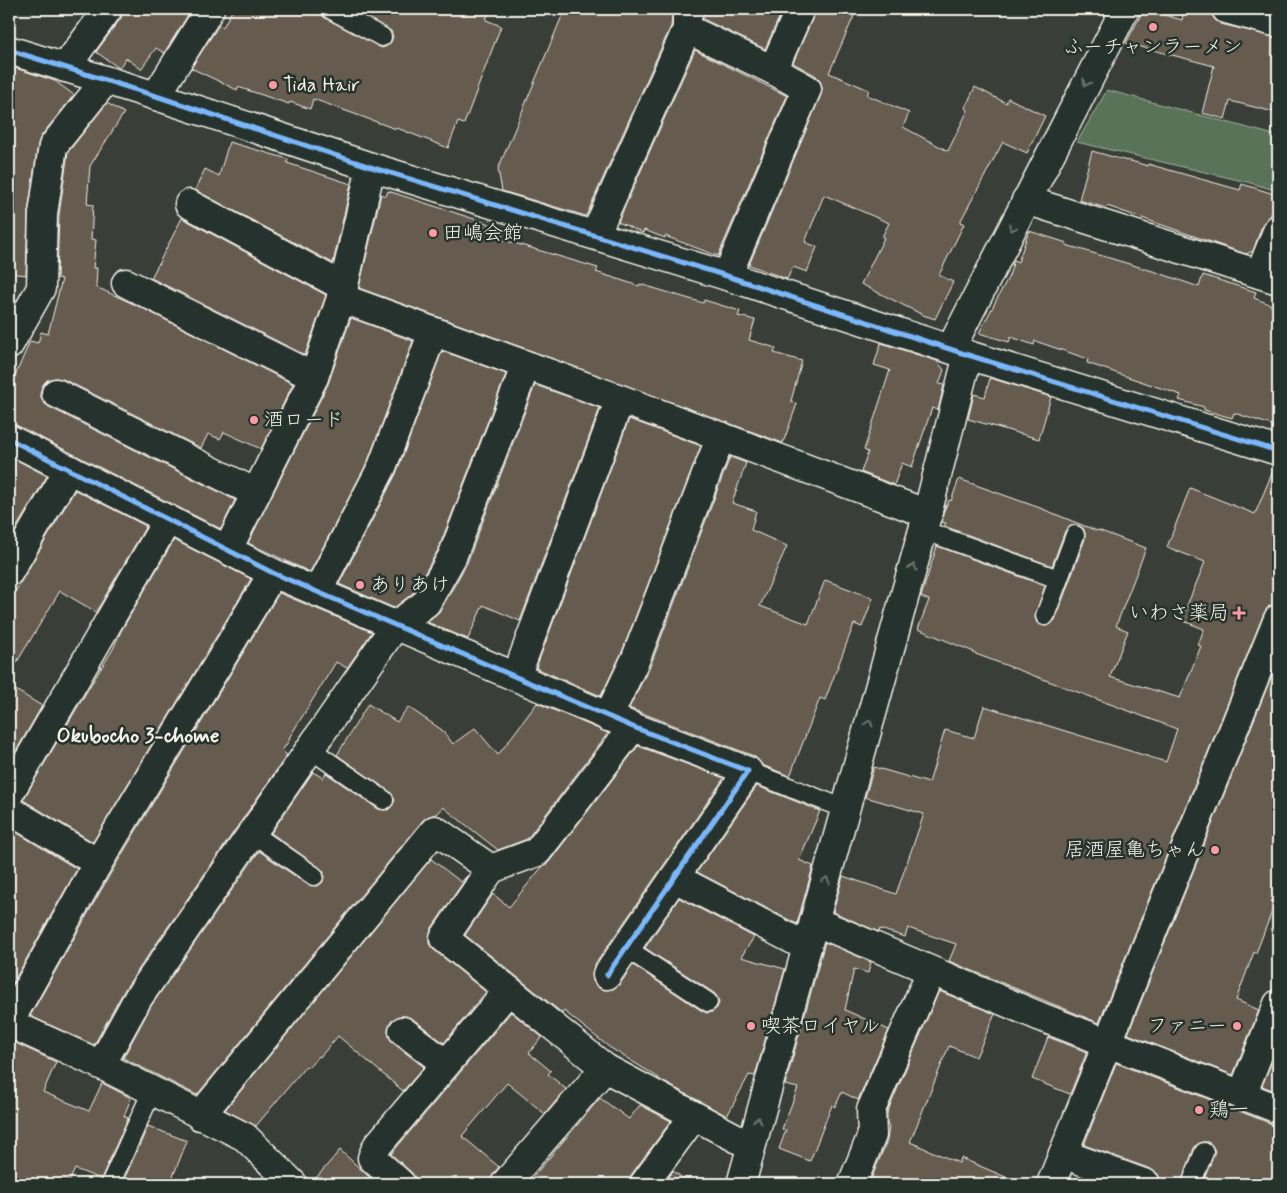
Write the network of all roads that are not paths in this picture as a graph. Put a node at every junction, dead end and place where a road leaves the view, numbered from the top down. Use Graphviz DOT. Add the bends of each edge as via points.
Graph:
graph roads {
  1 [pos="108,9"];
  2 [pos="210,9"];
  3 [pos="330,9"];
  4 [pos="800,9"];
  5 [pos="1125,9"];
  6 [pos="1226,9"];
  7 [pos="689,19"];
  8 [pos="1278,23"];
  9 [pos="382,37"];
  10 [pos="9,50"];
  11 [pos="65,68"];
  12 [pos="773,70"];
  13 [pos="105,81"];
  14 [pos="156,96"];
  15 [pos="371,167"];
  16 [pos="1026,200"];
  17 [pos="189,204"];
  18 [pos="1278,229"];
  19 [pos="594,235"];
  20 [pos="727,276"];
  21 [pos="1269,277"];
  22 [pos="126,283"];
  23 [pos="343,293"];
  24 [pos="433,332"];
  25 [pos="9,346"];
  26 [pos="960,351"];
  27 [pos="526,365"];
  28 [pos="314,377"];
  29 [pos="56,393"];
  30 [pos="620,398"];
  31 [pos="721,436"];
  32 [pos="9,439"];
  33 [pos="1278,451"];
  34 [pos="69,469"];
  35 [pos="256,493"];
  36 [pos="168,519"];
  37 [pos="925,522"];
  38 [pos="1075,535"];
  39 [pos="228,550"];
  40 [pos="9,572"];
  41 [pos="273,573"];
  42 [pos="1058,579"];
  43 [pos="317,592"];
  44 [pos="1045,616"];
  45 [pos="1278,618"];
  46 [pos="395,626"];
  47 [pos="516,677"];
  48 [pos="621,722"];
  49 [pos="310,749"];
  50 [pos="748,772"];
  51 [pos="9,794"];
  52 [pos="384,800"];
  53 [pos="9,810"];
  54 [pos="845,810"];
  55 [pos="252,833"];
  56 [pos="98,863"];
  57 [pos="491,869"];
  58 [pos="314,876"];
  59 [pos="674,878"];
  60 [pos="810,934"];
  61 [pos="626,948"];
  62 [pos="931,971"];
  63 [pos="607,975"];
  64 [pos="508,991"];
  65 [pos="708,1002"];
  66 [pos="1278,1004"];
  67 [pos="9,1022"];
  68 [pos="403,1031"];
  69 [pos="1107,1043"];
  70 [pos="446,1064"];
  71 [pos="101,1065"];
  72 [pos="605,1068"];
  73 [pos="152,1091"];
  74 [pos="1242,1095"];
  75 [pos="1278,1109"];
  76 [pos="200,1116"];
  77 [pos="694,1116"];
  78 [pos="751,1146"];
  79 [pos="1204,1152"];
  80 [pos="1063,1154"];
  81 [pos="111,1182"];
  82 [pos="293,1184"];
  83 [pos="402,1184"];
  84 [pos="505,1184"];
  85 [pos="644,1184"];
  86 [pos="741,1184"];
  87 [pos="852,1184"];
  88 [pos="1051,1184"];
  89 [pos="1146,1184"];
  90 [pos="1191,1184"];
  1 -- 11 [label="street"];
  2 -- 14 [label="street"];
  3 -- 9 [label="lane"];
  4 -- 12 [label="street"];
  5 -- 16 [label="street, one-way"];
  6 -- 8 [label="street"];
  7 -- 12 [label="street"];
  7 -- 19 [label="street"];
  10 -- 11 [label="street"];
  11 -- 13 [label="street"];
  12 -- 20 [label="street" via="807,89"];
  13 -- 14 [label="street"];
  13 -- 25 [label="street" via="53,146 43,214 41,288"];
  14 -- 15 [label="street"];
  15 -- 19 [label="street"];
  15 -- 23 [label="street"];
  16 -- 21 [label="street"];
  16 -- 26 [label="street, one-way"];
  17 -- 23 [label="street"];
  18 -- 21 [label="street"];
  19 -- 20 [label="street"];
  20 -- 26 [label="street"];
  22 -- 28 [label="street"];
  23 -- 24 [label="street"];
  23 -- 28 [label="street"];
  24 -- 27 [label="street"];
  24 -- 43 [label="street" via="382,467"];
  26 -- 33 [label="street"];
  26 -- 37 [label="street"];
  27 -- 30 [label="street"];
  27 -- 46 [label="street" via="452,557 426,603"];
  28 -- 35 [label="street"];
  29 -- 35 [label="street"];
  30 -- 31 [label="street"];
  30 -- 47 [label="street"];
  31 -- 37 [label="street"];
  31 -- 48 [label="street" via="636,658"];
  32 -- 34 [label="street"];
  34 -- 36 [label="street"];
  34 -- 40 [label="street"];
  35 -- 39 [label="street"];
  36 -- 39 [label="street"];
  36 -- 51 [label="street"];
  37 -- 42 [label="lane"];
  54 -- 37 [label="street, one-way"];
  38 -- 42 [label="lane"];
  39 -- 41 [label="street"];
  41 -- 43 [label="street"];
  41 -- 56 [label="street"];
  42 -- 44 [label="lane"];
  43 -- 46 [label="street"];
  45 -- 69 [label="street"];
  46 -- 47 [label="street"];
  46 -- 49 [label="street"];
  47 -- 48 [label="street"];
  48 -- 50 [label="street"];
  48 -- 57 [label="street" via="537,852"];
  49 -- 52 [label="lane"];
  49 -- 55 [label="street"];
  50 -- 54 [label="lane"];
  50 -- 59 [label="street"];
  53 -- 56 [label="street"];
  60 -- 54 [label="street, one-way"];
  55 -- 58 [label="lane"];
  55 -- 71 [label="street" via="138,998"];
  56 -- 67 [label="street"];
  57 -- 64 [label="street" via="444,938"];
  57 -- 76 [label="street" via="435,830"];
  59 -- 60 [label="street"];
  59 -- 61 [label="street"];
  60 -- 62 [label="street"];
  78 -- 60 [label="street, one-way"];
  61 -- 63 [label="street"];
  61 -- 65 [label="lane"];
  62 -- 69 [label="street"];
  62 -- 87 [label="street" via="872,1110 872,1135"];
  64 -- 70 [label="street"];
  64 -- 72 [label="street"];
  66 -- 74 [label="street"];
  67 -- 71 [label="street"];
  68 -- 70 [label="street"];
  69 -- 74 [label="street"];
  69 -- 80 [label="street"];
  70 -- 83 [label="street" via="377,1146 372,1158"];
  71 -- 73 [label="street"];
  72 -- 77 [label="street"];
  72 -- 84 [label="street"];
  73 -- 76 [label="street"];
  73 -- 81 [label="lane"];
  74 -- 75 [label="street"];
  76 -- 82 [label="street" via="245,1137"];
  77 -- 78 [label="street"];
  77 -- 85 [label="street"];
  78 -- 86 [label="street"];
  79 -- 90 [label="lane"];
  80 -- 88 [label="street"];
  80 -- 89 [label="street"];
}
